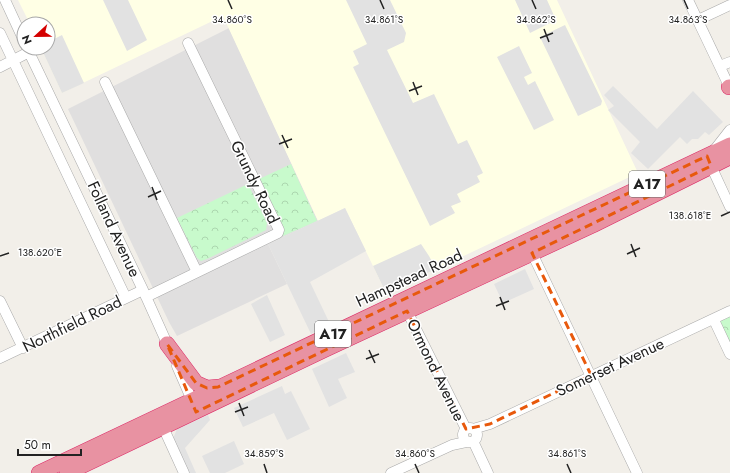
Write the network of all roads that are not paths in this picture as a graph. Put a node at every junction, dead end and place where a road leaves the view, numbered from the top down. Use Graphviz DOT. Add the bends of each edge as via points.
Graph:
graph roads {
  1 [pos="5,0"];
  2 [pos="688,0"];
  3 [pos="730,5"];
  4 [pos="698,20"];
  5 [pos="16,24"];
  6 [pos="0,33"];
  7 [pos="188,43"];
  8 [pos="19,56"];
  9 [pos="31,56"];
  10 [pos="13,60"];
  11 [pos="730,62"];
  12 [pos="0,66"];
  13 [pos="720,66"];
  14 [pos="106,82"];
  15 [pos="730,87"];
  16 [pos="730,130"];
  17 [pos="730,145"];
  18 [pos="730,157"];
  19 [pos="710,159"];
  20 [pos="730,207"];
  21 [pos="530,247"];
  22 [pos="197,272"];
  23 [pos="145,294"];
  24 [pos="126,298"];
  25 [pos="0,301"];
  26 [pos="404,306"];
  27 [pos="730,311"];
  28 [pos="714,320"];
  29 [pos="167,344"];
  30 [pos="23,348"];
  31 [pos="730,354"];
  32 [pos="0,358"];
  33 [pos="591,375"];
  34 [pos="218,387"];
  35 [pos="194,406"];
  36 [pos="163,427"];
  37 [pos="470,436"];
  38 [pos="39,473"];
  39 [pos="67,473"];
  40 [pos="184,473"];
  41 [pos="391,473"];
  42 [pos="488,473"];
  43 [pos="637,473"];
  1 -- 5 [label="street"];
  2 -- 4 [label="street"];
  3 -- 4 [label="street"];
  4 -- 13 [label="street"];
  6 -- 10 [label="street, Folland Avenue"];
  7 -- 22 [label="street, Grundy Road" via="279,230 278,233"];
  8 -- 10 [label="street"];
  9 -- 23 [label="street, Folland Avenue"];
  10 -- 12 [label="street"];
  10 -- 24 [label="street, Folland Avenue"];
  11 -- 13 [label="street"];
  13 -- 15 [label="street"];
  14 -- 22 [label="street"];
  16 -- 19 [label="street"];
  17 -- 19 [label="highway, Hampstead Road / A17"];
  18 -- 19 [label="highway, Hampstead Road / A17"];
  19 -- 20 [label="street"];
  19 -- 21 [label="highway, Hampstead Road / A17"];
  21 -- 26 [label="highway, Hampstead Road / A17"];
  21 -- 33 [label="street"];
  22 -- 23 [label="street, Grundy Road"];
  23 -- 24 [label="street, Northfield Road"];
  23 -- 29 [label="street, Folland Avenue"];
  24 -- 30 [label="street, Northfield Road"];
  25 -- 30 [label="street"];
  26 -- 34 [label="highway, Hampstead Road / A17"];
  26 -- 35 [label="highway, Hampstead Road / A17"];
  26 -- 37 [label="street, Ormond Avenue"];
  27 -- 28 [label="street, Somerset Avenue"];
  28 -- 31 [label="street"];
  28 -- 33 [label="street, Somerset Avenue"];
  29 -- 34 [label="highway" via="196,383 207,388"];
  29 -- 35 [label="street, Folland Avenue"];
  30 -- 32 [label="street, Northfield Road"];
  33 -- 37 [label="street, Somerset Avenue"];
  33 -- 43 [label="street"];
  34 -- 35 [label="highway, Hampstead Road / A17"];
  35 -- 36 [label="highway, Hampstead Road / A17"];
  35 -- 38 [label="highway, Hampstead Road / A17"];
  36 -- 39 [label="highway, Hampstead Road / A17"];
  36 -- 40 [label="street"];
  37 -- 41 [label="street, Somerset Avenue"];
  37 -- 42 [label="street, Ormond Avenue"];
}
